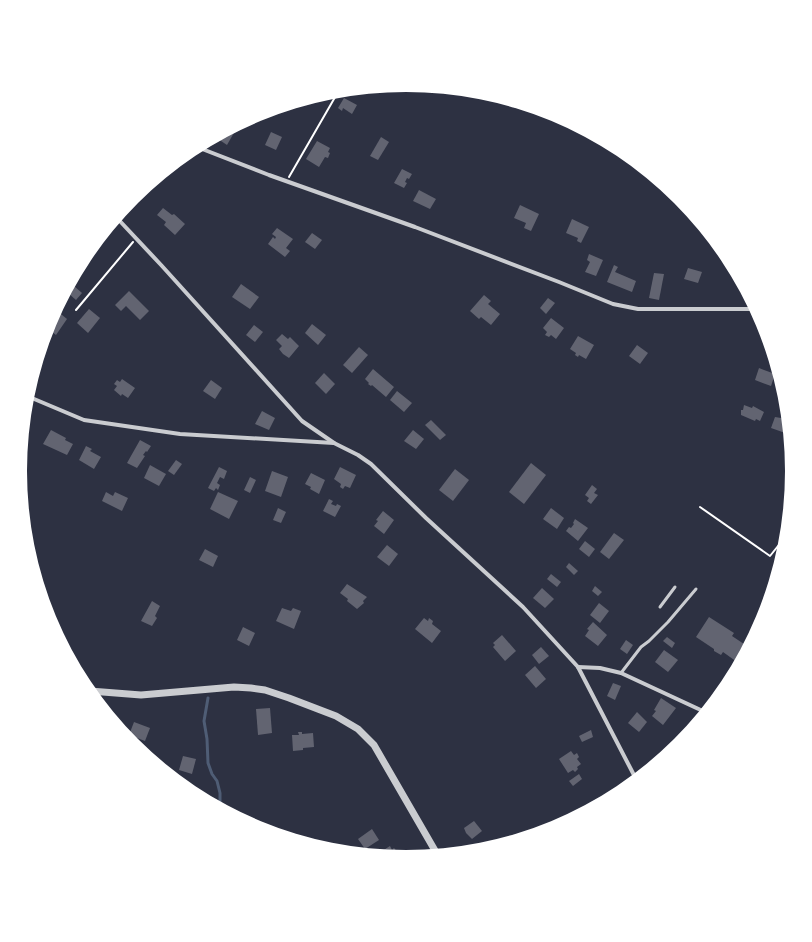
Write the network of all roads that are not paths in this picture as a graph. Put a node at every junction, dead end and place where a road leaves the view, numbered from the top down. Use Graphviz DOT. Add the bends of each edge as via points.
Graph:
graph roads {
  1 [pos="205,150"];
  2 [pos="120,222"];
  3 [pos="748,308"];
  4 [pos="34,399"];
  5 [pos="334,443"];
  6 [pos="675,587"];
  7 [pos="696,589"];
  8 [pos="660,608"];
  9 [pos="578,667"];
  10 [pos="620,673"];
  11 [pos="98,692"];
  12 [pos="700,710"];
  13 [pos="634,774"];
  14 [pos="434,849"];
  1 -- 3 [label="street" via="436,235 613,304 638,309"];
  2 -- 5 [label="street" via="302,421"];
  4 -- 5 [label="street" via="84,420 180,434"];
  5 -- 9 [label="street" via="371,464 523,607"];
  6 -- 8 [label="lane"];
  7 -- 10 [label="lane"];
  9 -- 10 [label="street" via="600,668"];
  9 -- 13 [label="street"];
  10 -- 12 [label="street"];
  11 -- 14 [label="street" via="141,695 234,687 251,688 289,698 336,716 358,729 374,746"];
}
